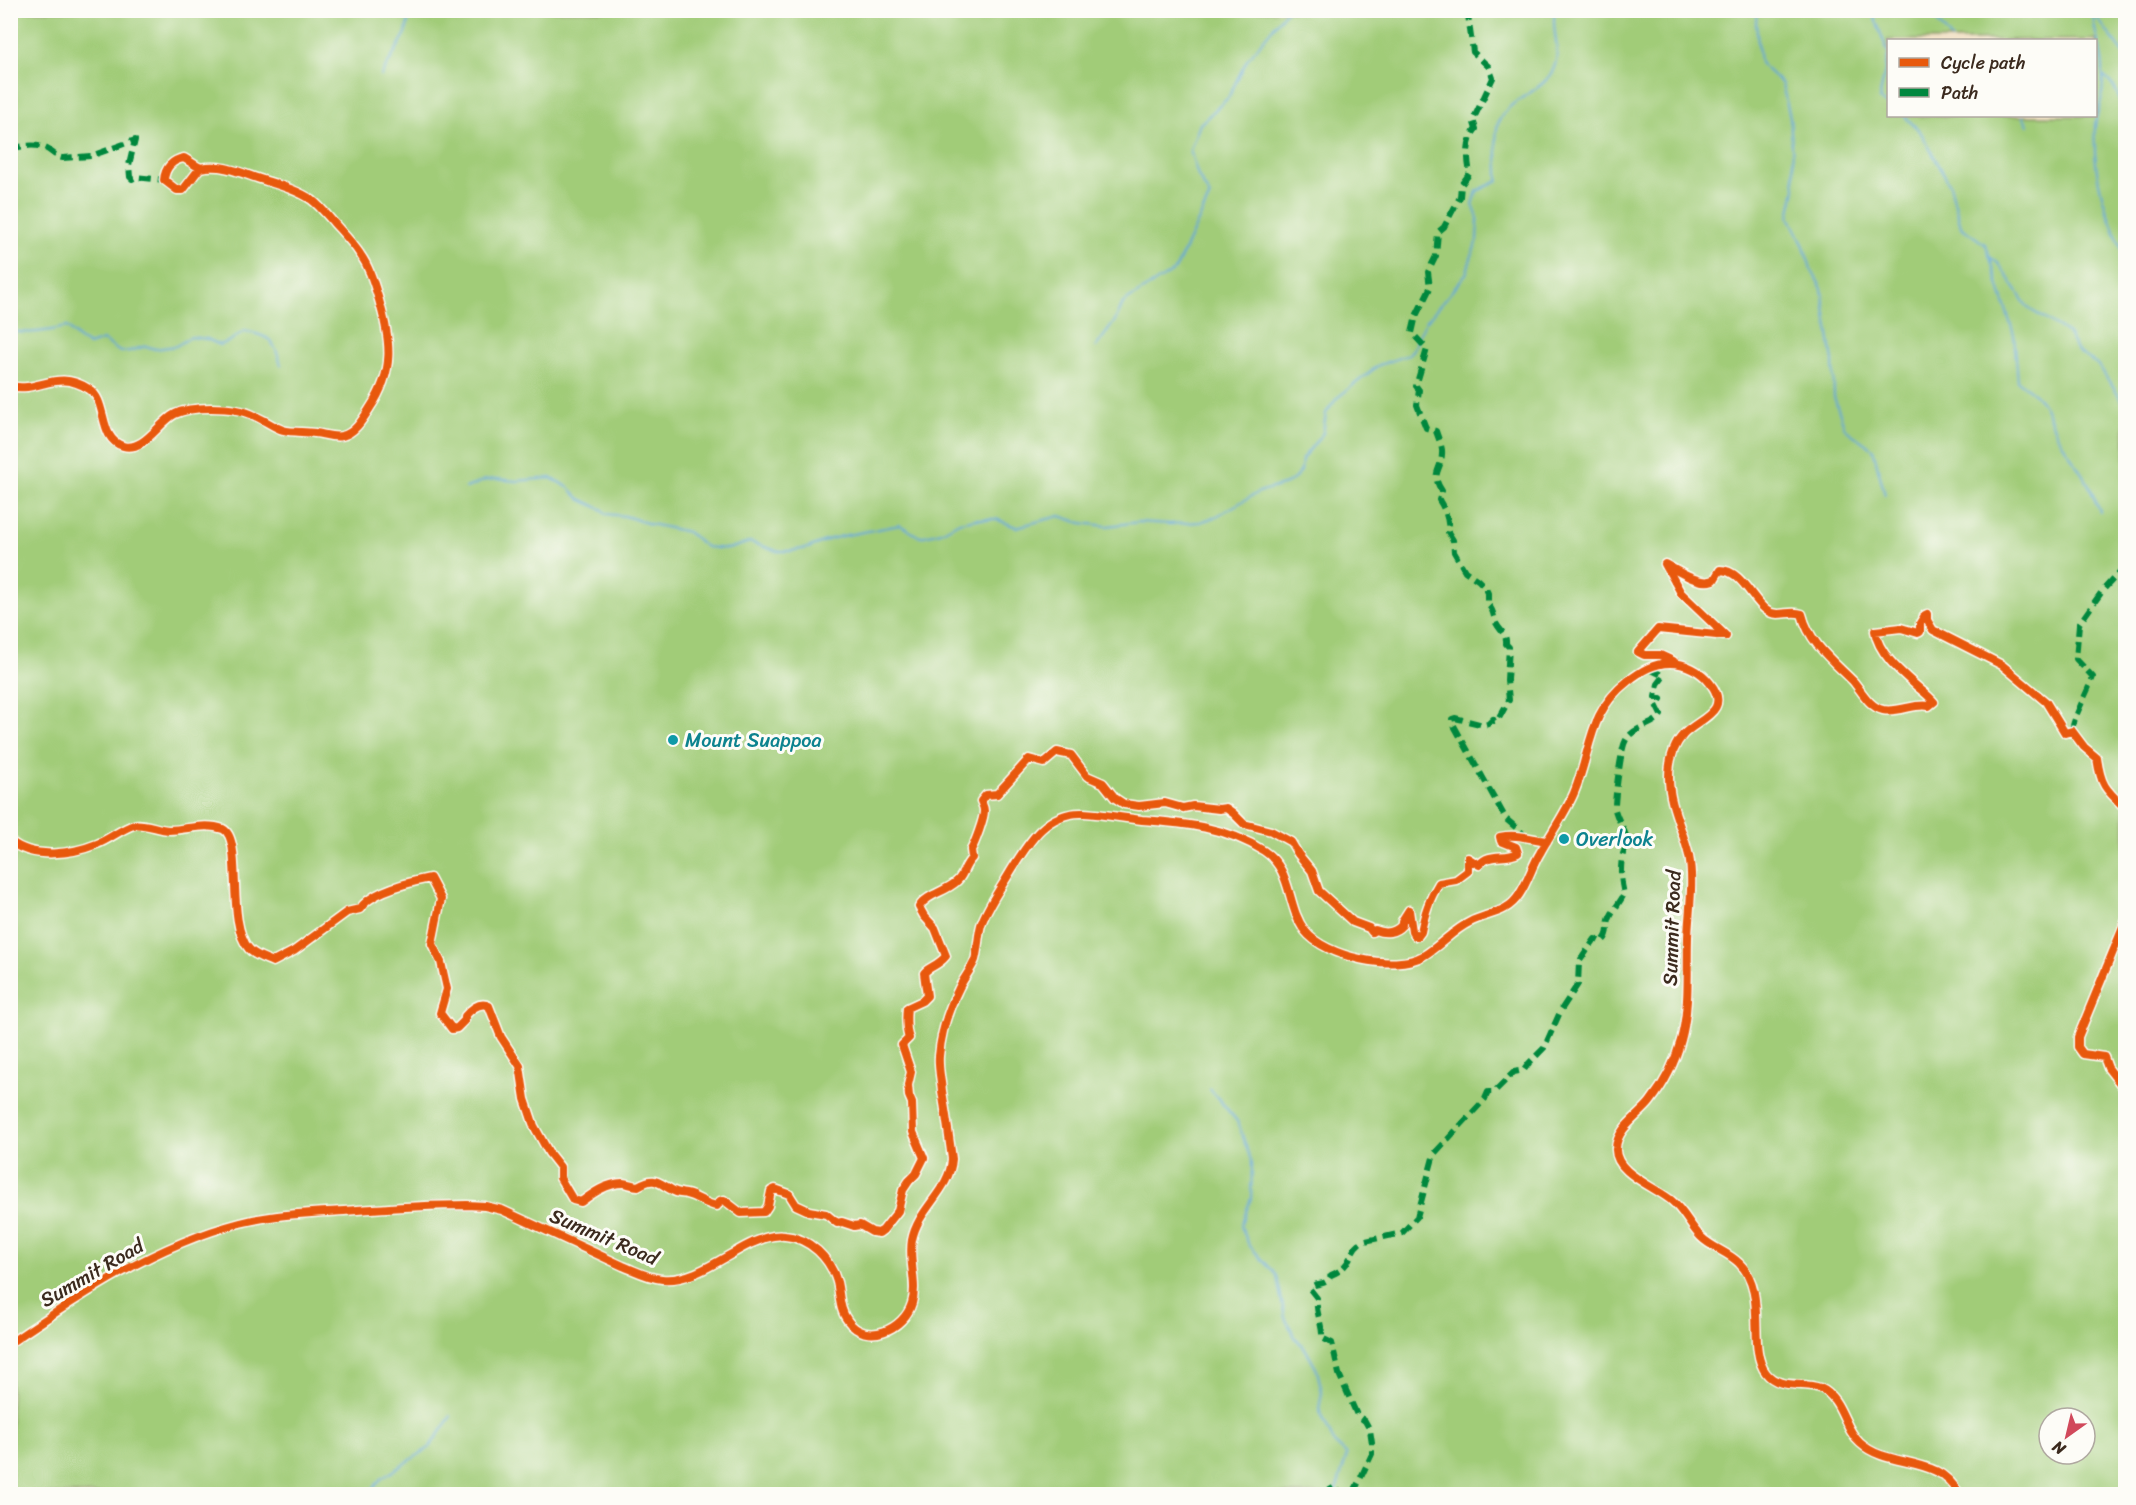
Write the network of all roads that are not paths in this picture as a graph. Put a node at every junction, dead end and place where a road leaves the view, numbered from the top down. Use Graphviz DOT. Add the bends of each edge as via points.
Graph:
graph roads {
  1 [pos="200,168"];
  2 [pos="10,386"];
  3 [pos="10,1343"];
  4 [pos="1960,1494"];
  1 -- 1 [label="street" via="184,158 177,159 166,170 165,180 183,190"];
  1 -- 2 [label="street" via="214,165 304,196 320,207 360,254 386,324 389,357 379,394 356,427 334,437 285,431 234,410 196,409 176,414 147,439 125,446 108,433 98,399 88,388 57,380 27,387"];
  3 -- 4 [label="street, Summit Road" via="101,1283 163,1251 223,1228 275,1216 467,1205 502,1210 623,1266 664,1279 691,1275 759,1240 793,1237 814,1247 827,1262 836,1280 843,1313 853,1327 868,1334 885,1331 901,1321 912,1303 914,1230 952,1169 939,1067 948,1014 974,961 981,926 994,898 1041,828 1060,816 1084,813 1185,824 1233,836 1274,859 1287,882 1304,930 1313,939 1369,961 1388,964 1416,960 1467,923 1499,912 1516,900 1571,800 1592,731 1608,701 1641,672 1660,664 1676,663 1705,677 1717,700 1710,715 1679,740 1669,770 1671,802 1690,863 1684,1024 1667,1075 1652,1099 1621,1132 1616,1155 1626,1169 1676,1203 1704,1240 1744,1268 1755,1296 1760,1357 1769,1376 1781,1383 1822,1389 1835,1401 1850,1431 1864,1447 1940,1472"];
}
